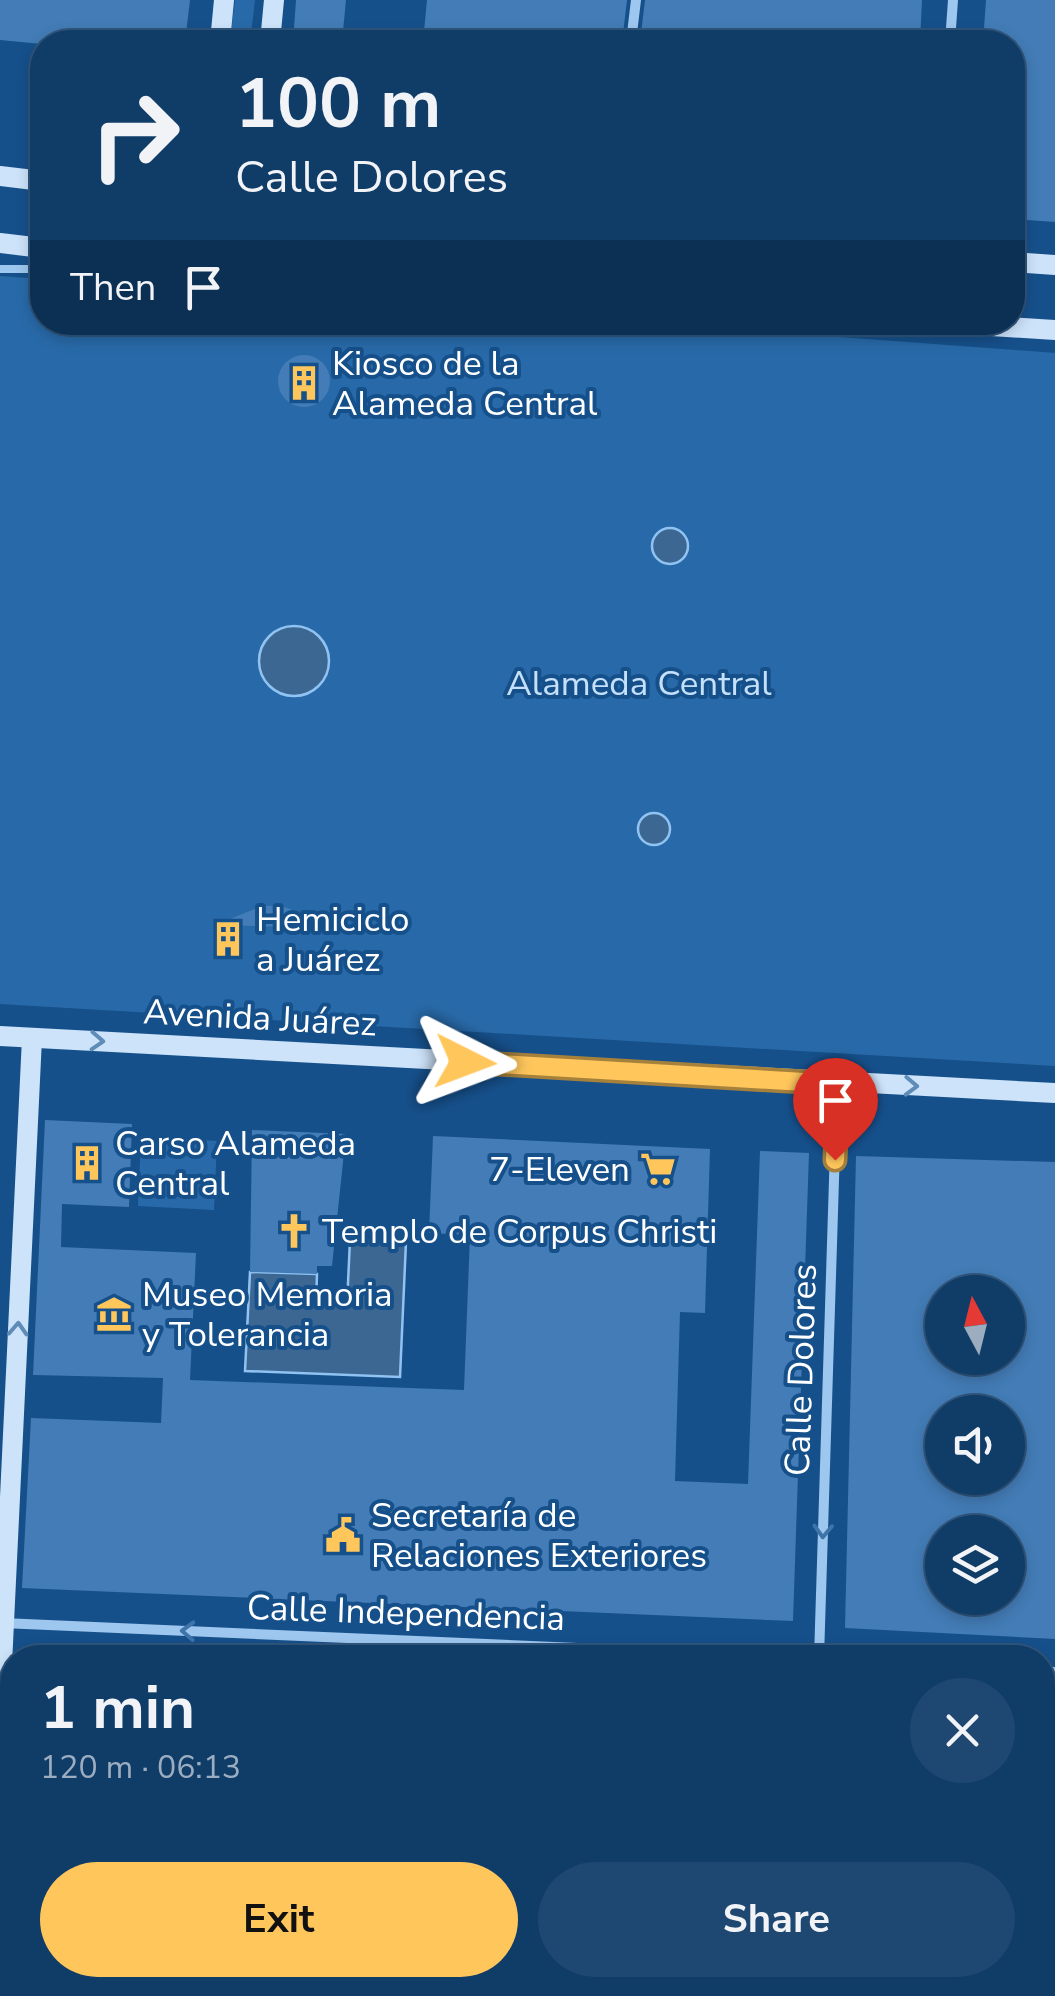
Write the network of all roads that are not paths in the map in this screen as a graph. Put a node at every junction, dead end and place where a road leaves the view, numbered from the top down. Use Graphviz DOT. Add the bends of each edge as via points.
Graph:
graph roads {
  1 [pos="224,0"];
  2 [pos="274,0"];
  3 [pos="636,0"];
  4 [pos="953,0"];
  5 [pos="221,30"];
  6 [pos="271,30"];
  7 [pos="632,30"];
  8 [pos="951,30"];
  9 [pos="0,176"];
  10 [pos="30,180"];
  11 [pos="0,243"];
  12 [pos="30,247"];
  13 [pos="1025,263"];
  14 [pos="1055,265"];
  15 [pos="0,269"];
  16 [pos="30,269"];
  17 [pos="1025,328"];
  18 [pos="1025,330"];
  19 [pos="1055,330"];
  20 [pos="1055,339"];
  21 [pos="0,1036"];
  22 [pos="32,1038"];
  23 [pos="838,1084"];
  24 [pos="1055,1092"];
  25 [pos="2,1623"];
  26 [pos="490,1645"];
  27 [pos="820,1645"];
  1 -- 5 [label="main road"];
  2 -- 6 [label="main road"];
  3 -- 7 [label="street"];
  4 -- 8 [label="street"];
  9 -- 10 [label="main road"];
  11 -- 12 [label="main road"];
  13 -- 14 [label="main road"];
  15 -- 16 [label="lane"];
  17 -- 19 [label="main road"];
  18 -- 20 [label="lane"];
  21 -- 22 [label="main road, Avenida Juárez"];
  22 -- 23 [label="main road, Avenida Juárez, one-way"];
  25 -- 22 [label="main road, one-way"];
  23 -- 24 [label="main road, Avenida Juárez, one-way"];
  23 -- 27 [label="street, Calle Dolores, one-way"];
  26 -- 25 [label="street, Calle Independencia, one-way"];
}
